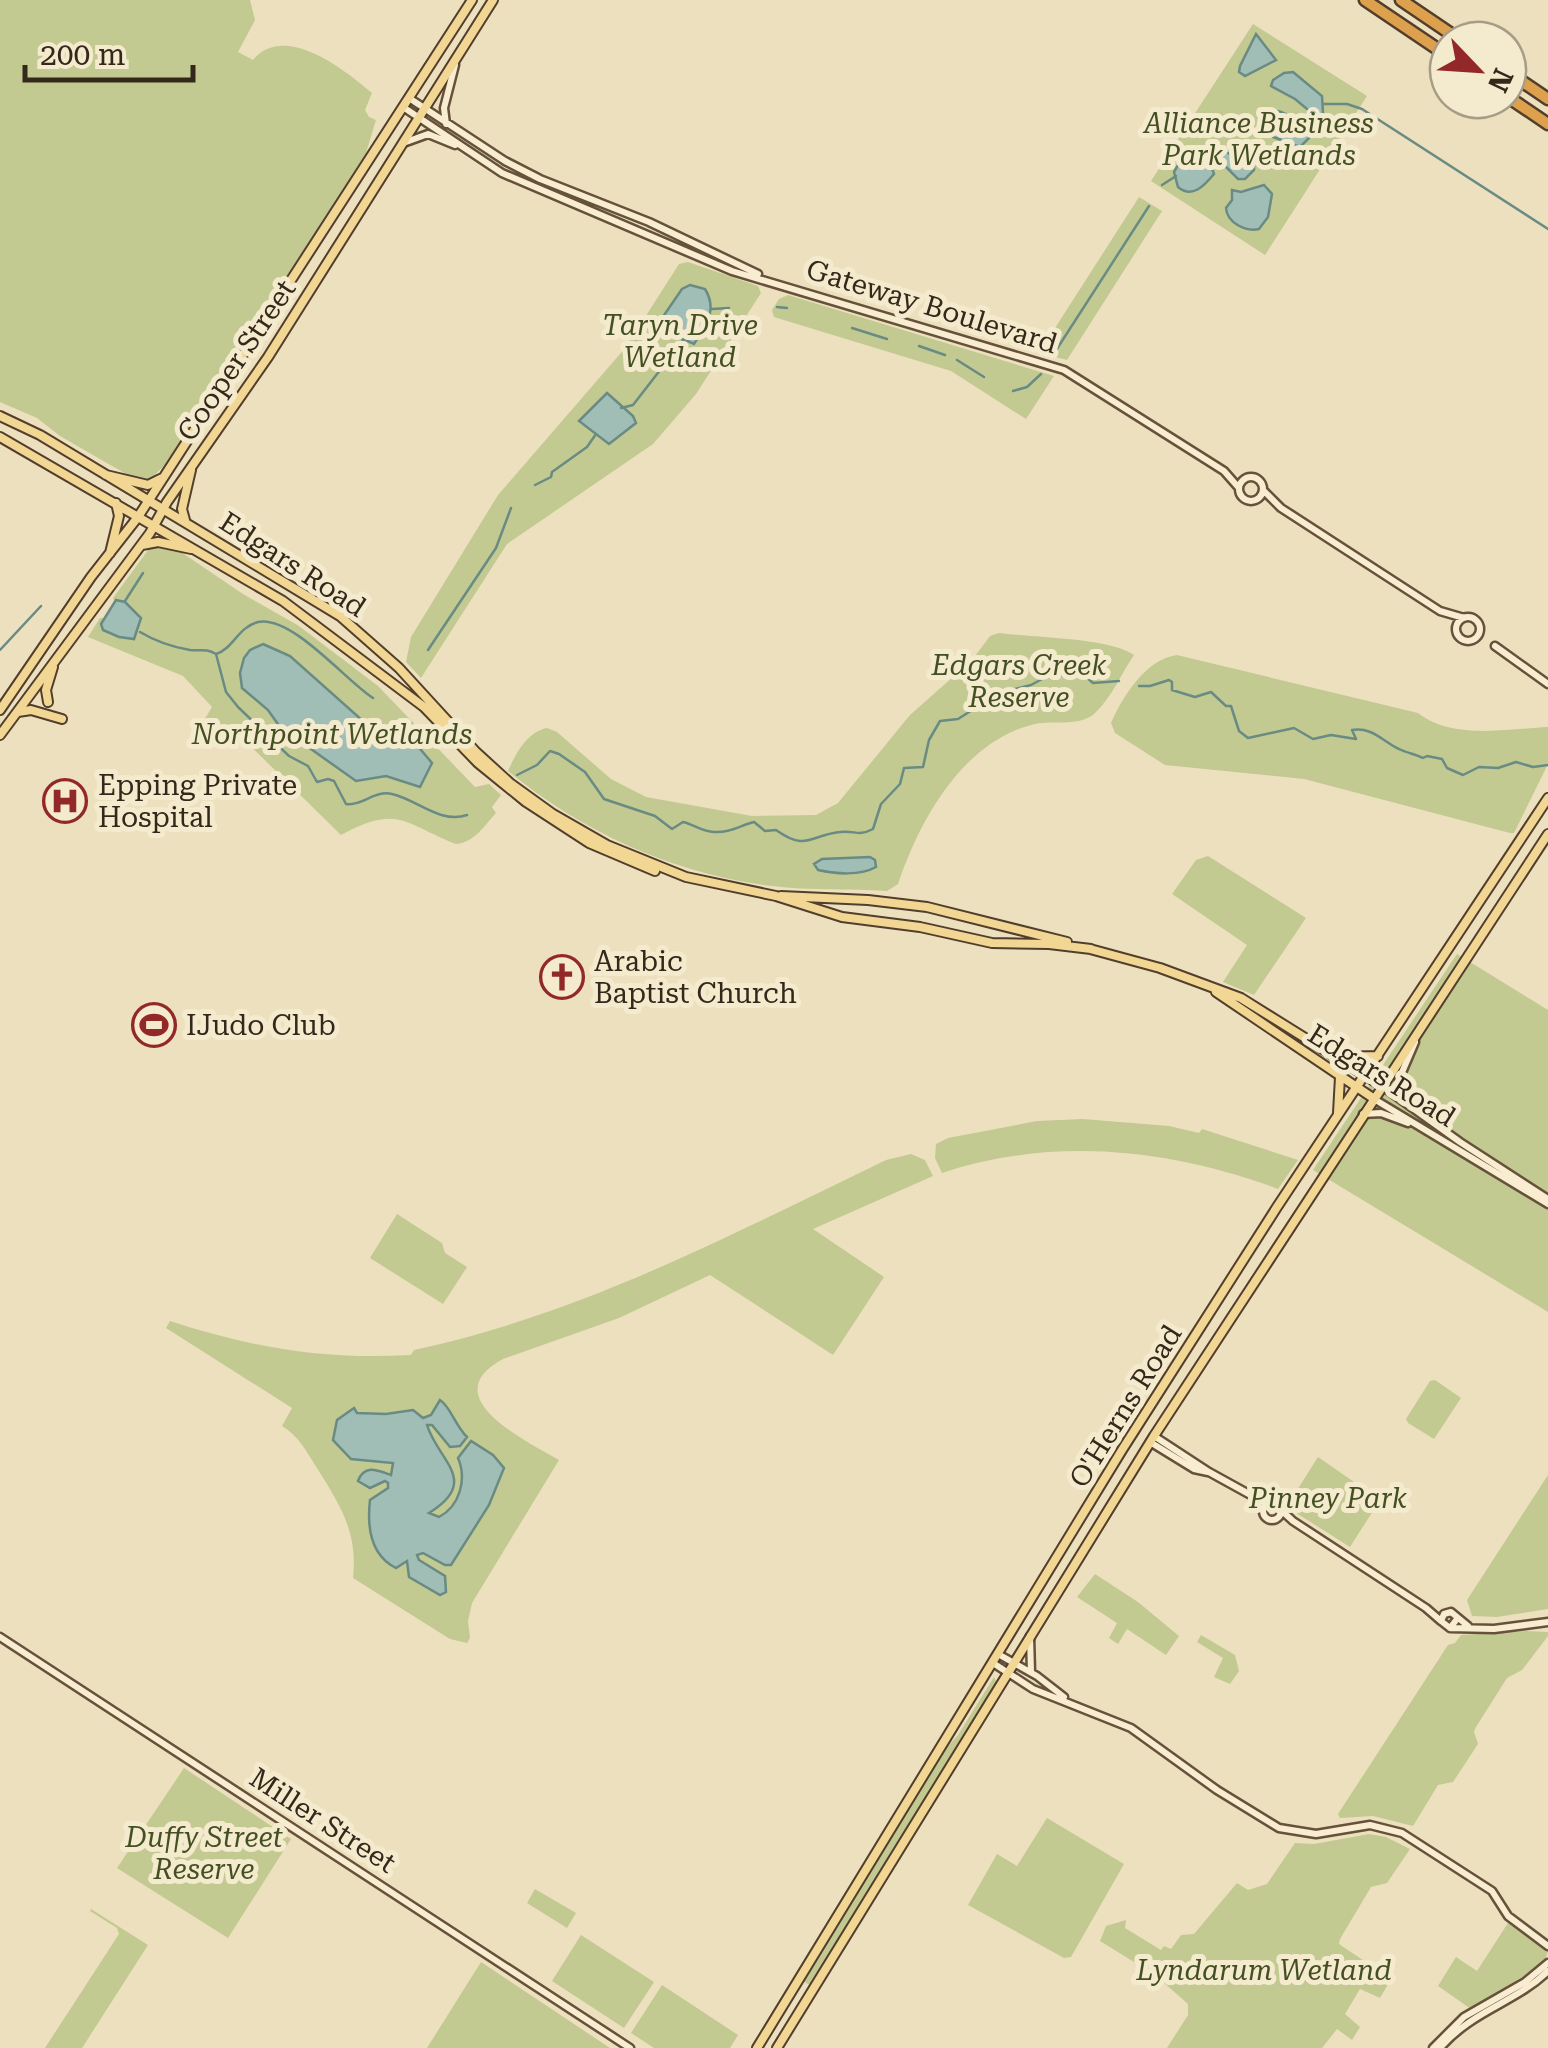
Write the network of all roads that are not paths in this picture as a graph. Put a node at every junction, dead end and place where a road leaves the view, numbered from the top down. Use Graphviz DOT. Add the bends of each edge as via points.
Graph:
graph roads {
  1 [pos="472,0"];
  2 [pos="493,0"];
  3 [pos="1365,0"];
  4 [pos="1401,0"];
  5 [pos="1430,20"];
  6 [pos="1428,43"];
  7 [pos="458,54"];
  8 [pos="409,98"];
  9 [pos="403,107"];
  10 [pos="424,109"];
  11 [pos="420,118"];
  12 [pos="446,124"];
  13 [pos="406,142"];
  14 [pos="466,150"];
  15 [pos="540,178"];
  16 [pos="536,189"];
  17 [pos="778,282"];
  18 [pos="0,416"];
  19 [pos="0,437"];
  20 [pos="192,466"];
  21 [pos="97,472"];
  22 [pos="1224,472"];
  23 [pos="162,478"];
  24 [pos="1245,478"];
  25 [pos="1239,488"];
  26 [pos="1263,490"];
  27 [pos="1257,500"];
  28 [pos="147,501"];
  29 [pos="116,504"];
  30 [pos="1281,508"];
  31 [pos="164,509"];
  32 [pos="138,517"];
  33 [pos="186,522"];
  34 [pos="155,526"];
  35 [pos="142,545"];
  36 [pos="196,550"];
  37 [pos="108,557"];
  38 [pos="1464,618"];
  39 [pos="1495,646"];
  40 [pos="57,658"];
  41 [pos="1521,663"];
  42 [pos="1548,676"];
  43 [pos="1548,684"];
  44 [pos="48,702"];
  45 [pos="0,710"];
  46 [pos="16,713"];
  47 [pos="62,719"];
  48 [pos="0,734"];
  49 [pos="1548,798"];
  50 [pos="1548,834"];
  51 [pos="686,877"];
  52 [pos="776,896"];
  53 [pos="1091,950"];
  54 [pos="1195,980"];
  55 [pos="1424,1023"];
  56 [pos="1378,1056"];
  57 [pos="1336,1057"];
  58 [pos="1365,1075"];
  59 [pos="1340,1076"];
  60 [pos="1382,1086"];
  61 [pos="1357,1087"];
  62 [pos="1397,1097"];
  63 [pos="1373,1098"];
  64 [pos="1362,1114"];
  65 [pos="1337,1117"];
  66 [pos="1424,1129"];
  67 [pos="1548,1201"];
  68 [pos="1152,1439"];
  69 [pos="1266,1507"];
  70 [pos="1281,1510"];
  71 [pos="1277,1518"];
  72 [pos="1293,1521"];
  73 [pos="1426,1608"];
  74 [pos="1446,1613"];
  75 [pos="1457,1619"];
  76 [pos="1441,1622"];
  77 [pos="1548,1622"];
  78 [pos="1470,1627"];
  79 [pos="1450,1628"];
  80 [pos="1030,1634"];
  81 [pos="0,1637"];
  82 [pos="995,1659"];
  83 [pos="1013,1662"];
  84 [pos="1006,1673"];
  85 [pos="1032,1673"];
  86 [pos="1001,1682"];
  87 [pos="1022,1683"];
  88 [pos="1069,1701"];
  89 [pos="1546,1942"];
  90 [pos="1548,1962"];
  91 [pos="1548,1970"];
  92 [pos="1469,2017"];
  93 [pos="626,2046"];
  94 [pos="756,2048"];
  95 [pos="777,2048"];
  96 [pos="1436,2048"];
  1 -- 8 [label="main road, Cooper Street"];
  2 -- 7 [label="main road, Cooper Street"];
  3 -- 6 [label="highway"];
  4 -- 5 [label="highway"];
  7 -- 10 [label="main road, Cooper Street"];
  7 -- 12 [label="street"];
  8 -- 9 [label="main road, Cooper Street"];
  8 -- 10 [label="street, Gateway Boulevard"];
  9 -- 11 [label="street, Gateway Boulevard"];
  9 -- 23 [label="main road, Cooper Street"];
  10 -- 11 [label="main road, Cooper Street"];
  10 -- 12 [label="street, Gateway Boulevard"];
  11 -- 13 [label="main road, Cooper Street"];
  11 -- 14 [label="street, Gateway Boulevard"];
  12 -- 15 [label="street, Gateway Boulevard"];
  13 -- 14 [label="street" via="428,134"];
  13 -- 20 [label="main road, Cooper Street"];
  14 -- 16 [label="street, Gateway Boulevard"];
  15 -- 16 [label="street"];
  15 -- 17 [label="street, Gateway Boulevard"];
  16 -- 17 [label="street, Gateway Boulevard" via="732,270"];
  17 -- 22 [label="street, Gateway Boulevard" via="1064,370"];
  18 -- 21 [label="main road, Edgars Road"];
  19 -- 29 [label="main road, Edgars Road"];
  20 -- 31 [label="main road, Cooper Street"];
  20 -- 33 [label="main road" via="182,508"];
  21 -- 23 [label="main road" via="148,485"];
  21 -- 28 [label="main road, Edgars Road"];
  22 -- 24 [label="street, Gateway Boulevard"];
  22 -- 25 [label="street, Gateway Boulevard"];
  23 -- 28 [label="main road, Cooper Street"];
  24 -- 25 [label="street"];
  24 -- 26 [label="street" via="1257,478"];
  25 -- 27 [label="street" via="1244,499"];
  26 -- 27 [label="street"];
  26 -- 30 [label="street"];
  27 -- 30 [label="street"];
  28 -- 31 [label="main road, Edgars Road"];
  28 -- 32 [label="main road, Cooper Street"];
  29 -- 32 [label="main road, Edgars Road"];
  29 -- 37 [label="main road"];
  30 -- 38 [label="street" via="1440,611"];
  31 -- 33 [label="main road, Edgars Road"];
  31 -- 34 [label="main road, Cooper Street"];
  32 -- 34 [label="main road, Edgars Road"];
  32 -- 37 [label="main road, Cooper Street"];
  33 -- 51 [label="main road, Edgars Road" via="340,616 532,800 607,845"];
  34 -- 35 [label="main road, Cooper Street"];
  34 -- 36 [label="main road, Edgars Road"];
  35 -- 36 [label="main road"];
  35 -- 40 [label="main road, Cooper Street"];
  36 -- 51 [label="main road, Edgars Road" via="320,627 424,707 478,763 551,820 632,862"];
  37 -- 45 [label="main road, Cooper Street"];
  39 -- 41 [label="street"];
  40 -- 44 [label="main road"];
  40 -- 46 [label="main road, Cooper Street"];
  41 -- 42 [label="street"];
  41 -- 43 [label="street"];
  46 -- 47 [label="main road"];
  46 -- 48 [label="main road, Cooper Street"];
  49 -- 56 [label="main road, O'Herns Road"];
  50 -- 55 [label="main road, O'Herns Road"];
  51 -- 52 [label="main road, Edgars Road"];
  52 -- 53 [label="main road, Edgars Road" via="927,907"];
  52 -- 53 [label="main road, Edgars Road" via="842,917 992,943"];
  53 -- 54 [label="main road, Edgars Road"];
  54 -- 57 [label="main road, Edgars Road" via="1250,1003"];
  54 -- 59 [label="main road, Edgars Road"];
  55 -- 60 [label="main road, O'Herns Road"];
  55 -- 62 [label="street"];
  56 -- 57 [label="main road"];
  56 -- 58 [label="main road, O'Herns Road"];
  57 -- 58 [label="main road, Edgars Road"];
  58 -- 60 [label="main road, Edgars Road"];
  58 -- 61 [label="main road, O'Herns Road"];
  59 -- 61 [label="main road, Edgars Road"];
  59 -- 65 [label="main road"];
  60 -- 62 [label="street, Edgars Road"];
  60 -- 63 [label="main road, O'Herns Road"];
  61 -- 63 [label="main road, Edgars Road"];
  61 -- 65 [label="main road, O'Herns Road"];
  62 -- 67 [label="street, Edgars Road"];
  63 -- 64 [label="main road, O'Herns Road"];
  63 -- 66 [label="street, Edgars Road"];
  64 -- 66 [label="street"];
  64 -- 68 [label="main road, O'Herns Road"];
  65 -- 82 [label="main road, O'Herns Road"];
  66 -- 67 [label="street, Edgars Road"];
  68 -- 69 [label="street"];
  68 -- 80 [label="main road, O'Herns Road"];
  69 -- 70 [label="street" via="1274,1502"];
  69 -- 71 [label="street" via="1268,1518"];
  70 -- 71 [label="street"];
  70 -- 72 [label="street"];
  71 -- 72 [label="street"];
  72 -- 73 [label="street"];
  73 -- 74 [label="street"];
  73 -- 76 [label="street"];
  74 -- 75 [label="street"];
  74 -- 76 [label="street"];
  75 -- 78 [label="street"];
  75 -- 79 [label="street"];
  76 -- 79 [label="street"];
  77 -- 78 [label="street"];
  78 -- 79 [label="street"];
  80 -- 83 [label="main road, O'Herns Road"];
  80 -- 85 [label="street"];
  81 -- 93 [label="street, Miller Street"];
  82 -- 83 [label="street"];
  82 -- 84 [label="street"];
  82 -- 94 [label="main road, O'Herns Road"];
  83 -- 84 [label="main road, O'Herns Road"];
  83 -- 85 [label="street"];
  84 -- 86 [label="main road, O'Herns Road"];
  84 -- 87 [label="street"];
  85 -- 88 [label="street"];
  86 -- 87 [label="street"];
  86 -- 95 [label="main road, O'Herns Road"];
  87 -- 88 [label="street"];
  88 -- 89 [label="street" via="1131,1728 1280,1828 1316,1834 1370,1824 1402,1833 1492,1891 1510,1919"];
  90 -- 92 [label="street"];
  91 -- 92 [label="street"];
  92 -- 96 [label="street"];
}
